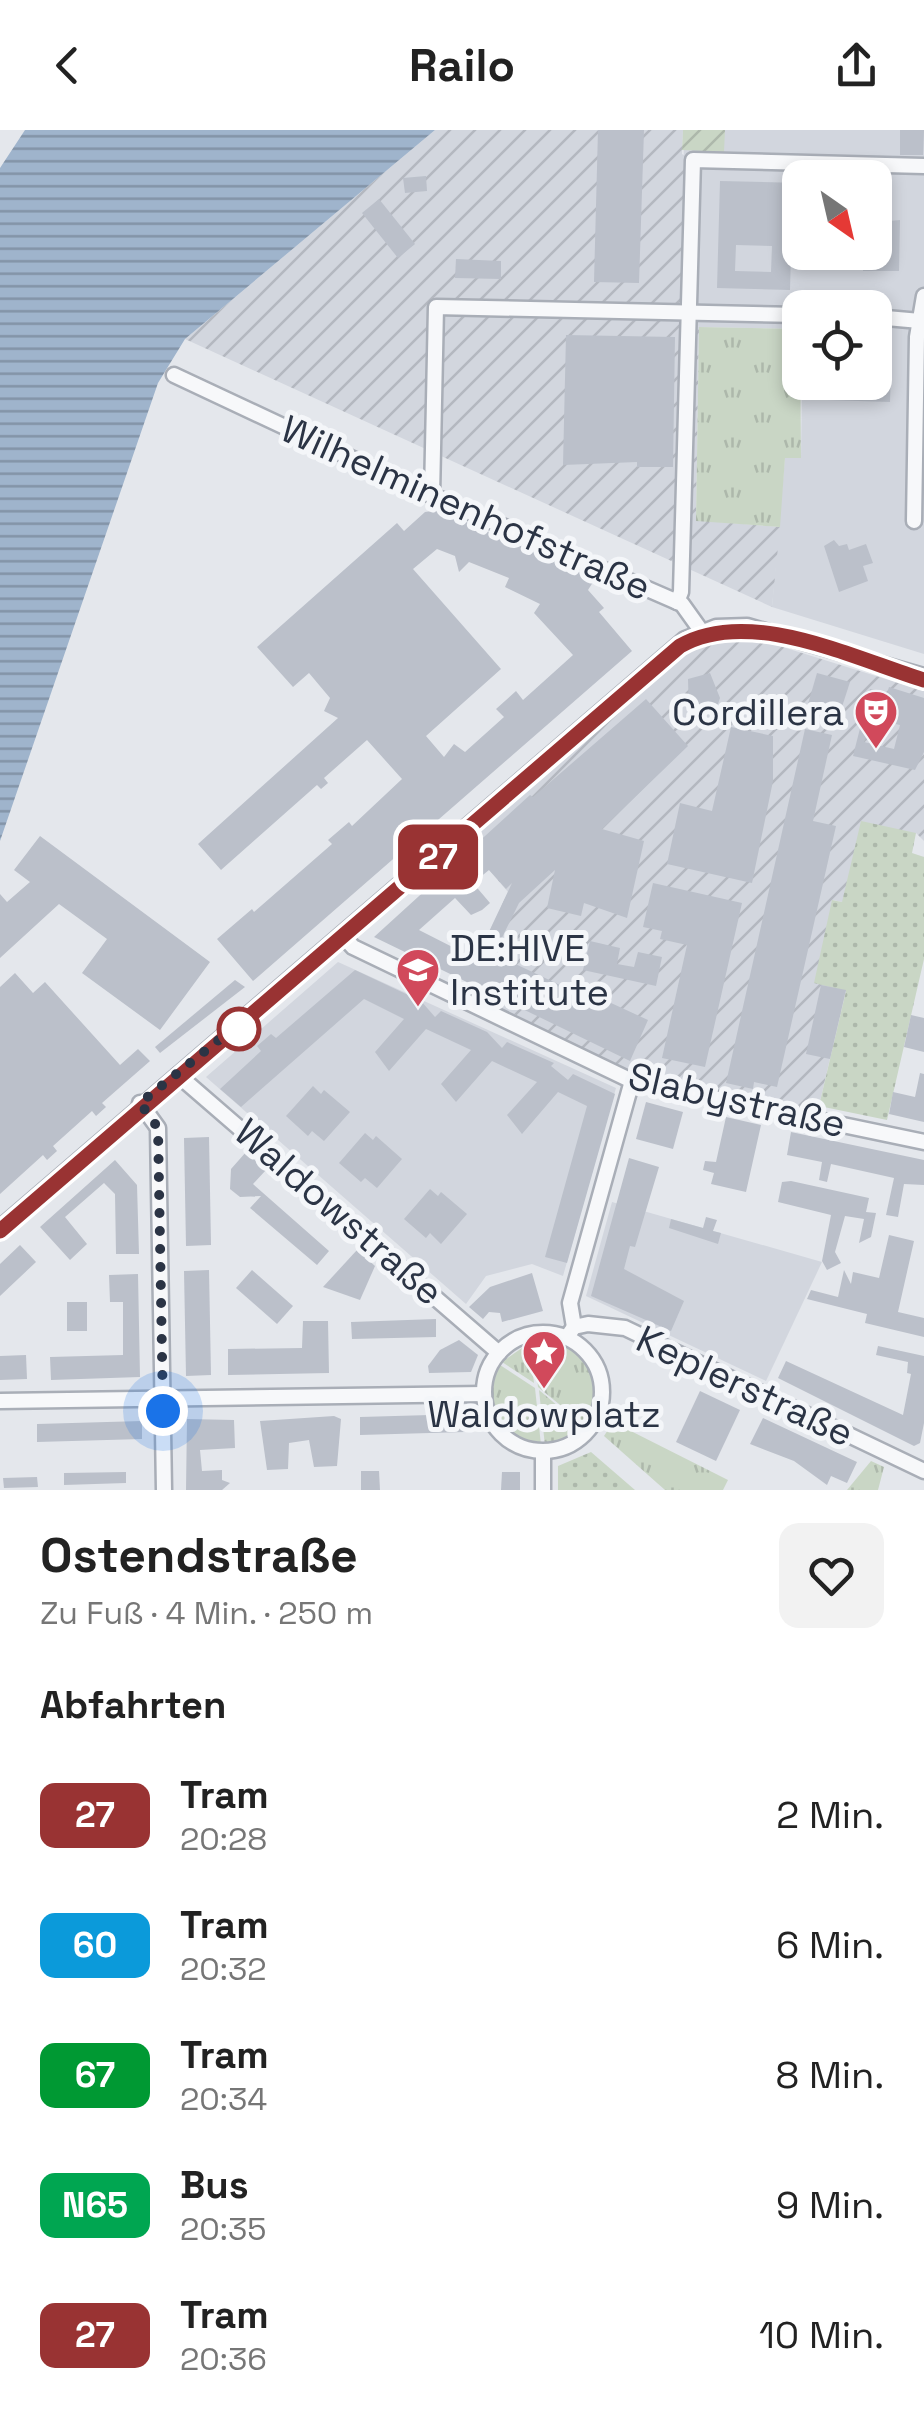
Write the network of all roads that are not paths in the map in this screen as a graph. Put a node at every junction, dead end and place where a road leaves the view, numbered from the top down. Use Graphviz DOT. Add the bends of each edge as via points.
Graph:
graph roads {
  1 [pos="924,166"];
  2 [pos="924,296"];
  3 [pos="689,313"];
  4 [pos="782,315"];
  5 [pos="892,319"];
  6 [pos="920,321"];
  7 [pos="174,375"];
  8 [pos="432,495"];
  9 [pos="914,522"];
  10 [pos="677,602"];
  11 [pos="702,632"];
  12 [pos="924,676"];
  13 [pos="342,936"];
  14 [pos="178,1075"];
  15 [pos="632,1081"];
  16 [pos="140,1103"];
  17 [pos="924,1142"];
  18 [pos="0,1228"];
  19 [pos="570,1332"];
  20 [pos="498,1353"];
  21 [pos="484,1394"];
  22 [pos="163,1398"];
  23 [pos="0,1402"];
  24 [pos="544,1452"];
  25 [pos="924,1471"];
  26 [pos="164,1490"];
  27 [pos="543,1490"];
  1 -- 3 [label="street" via="692,160"];
  2 -- 6 [label="street"];
  3 -- 4 [label="street"];
  3 -- 8 [label="street" via="436,308"];
  3 -- 10 [label="street"];
  5 -- 6 [label="street"];
  6 -- 9 [label="street"];
  7 -- 8 [label="street, Wilhelminenhofstraße"];
  8 -- 10 [label="street, Wilhelminenhofstraße"];
  10 -- 11 [label="street, Wilhelminenhofstraße"];
  11 -- 12 [label="street" via="758,628"];
  11 -- 13 [label="street" via="668,652"];
  13 -- 14 [label="street"];
  13 -- 15 [label="street, Slabystraße"];
  14 -- 16 [label="street"];
  14 -- 20 [label="street, Waldowstraße"];
  15 -- 17 [label="street, Slabystraße"];
  15 -- 19 [label="street" via="570,1302"];
  16 -- 18 [label="street"];
  16 -- 22 [label="street" via="158,1128"];
  19 -- 20 [label="street" via="530,1334"];
  19 -- 24 [label="street" via="592,1358 602,1400 581,1438"];
  19 -- 25 [label="street, Keplerstraße" via="588,1324 625,1328"];
  20 -- 21 [label="street"];
  21 -- 22 [label="street"];
  21 -- 24 [label="street" via="502,1435"];
  22 -- 23 [label="street"];
  22 -- 26 [label="street"];
  24 -- 27 [label="street"];
}
